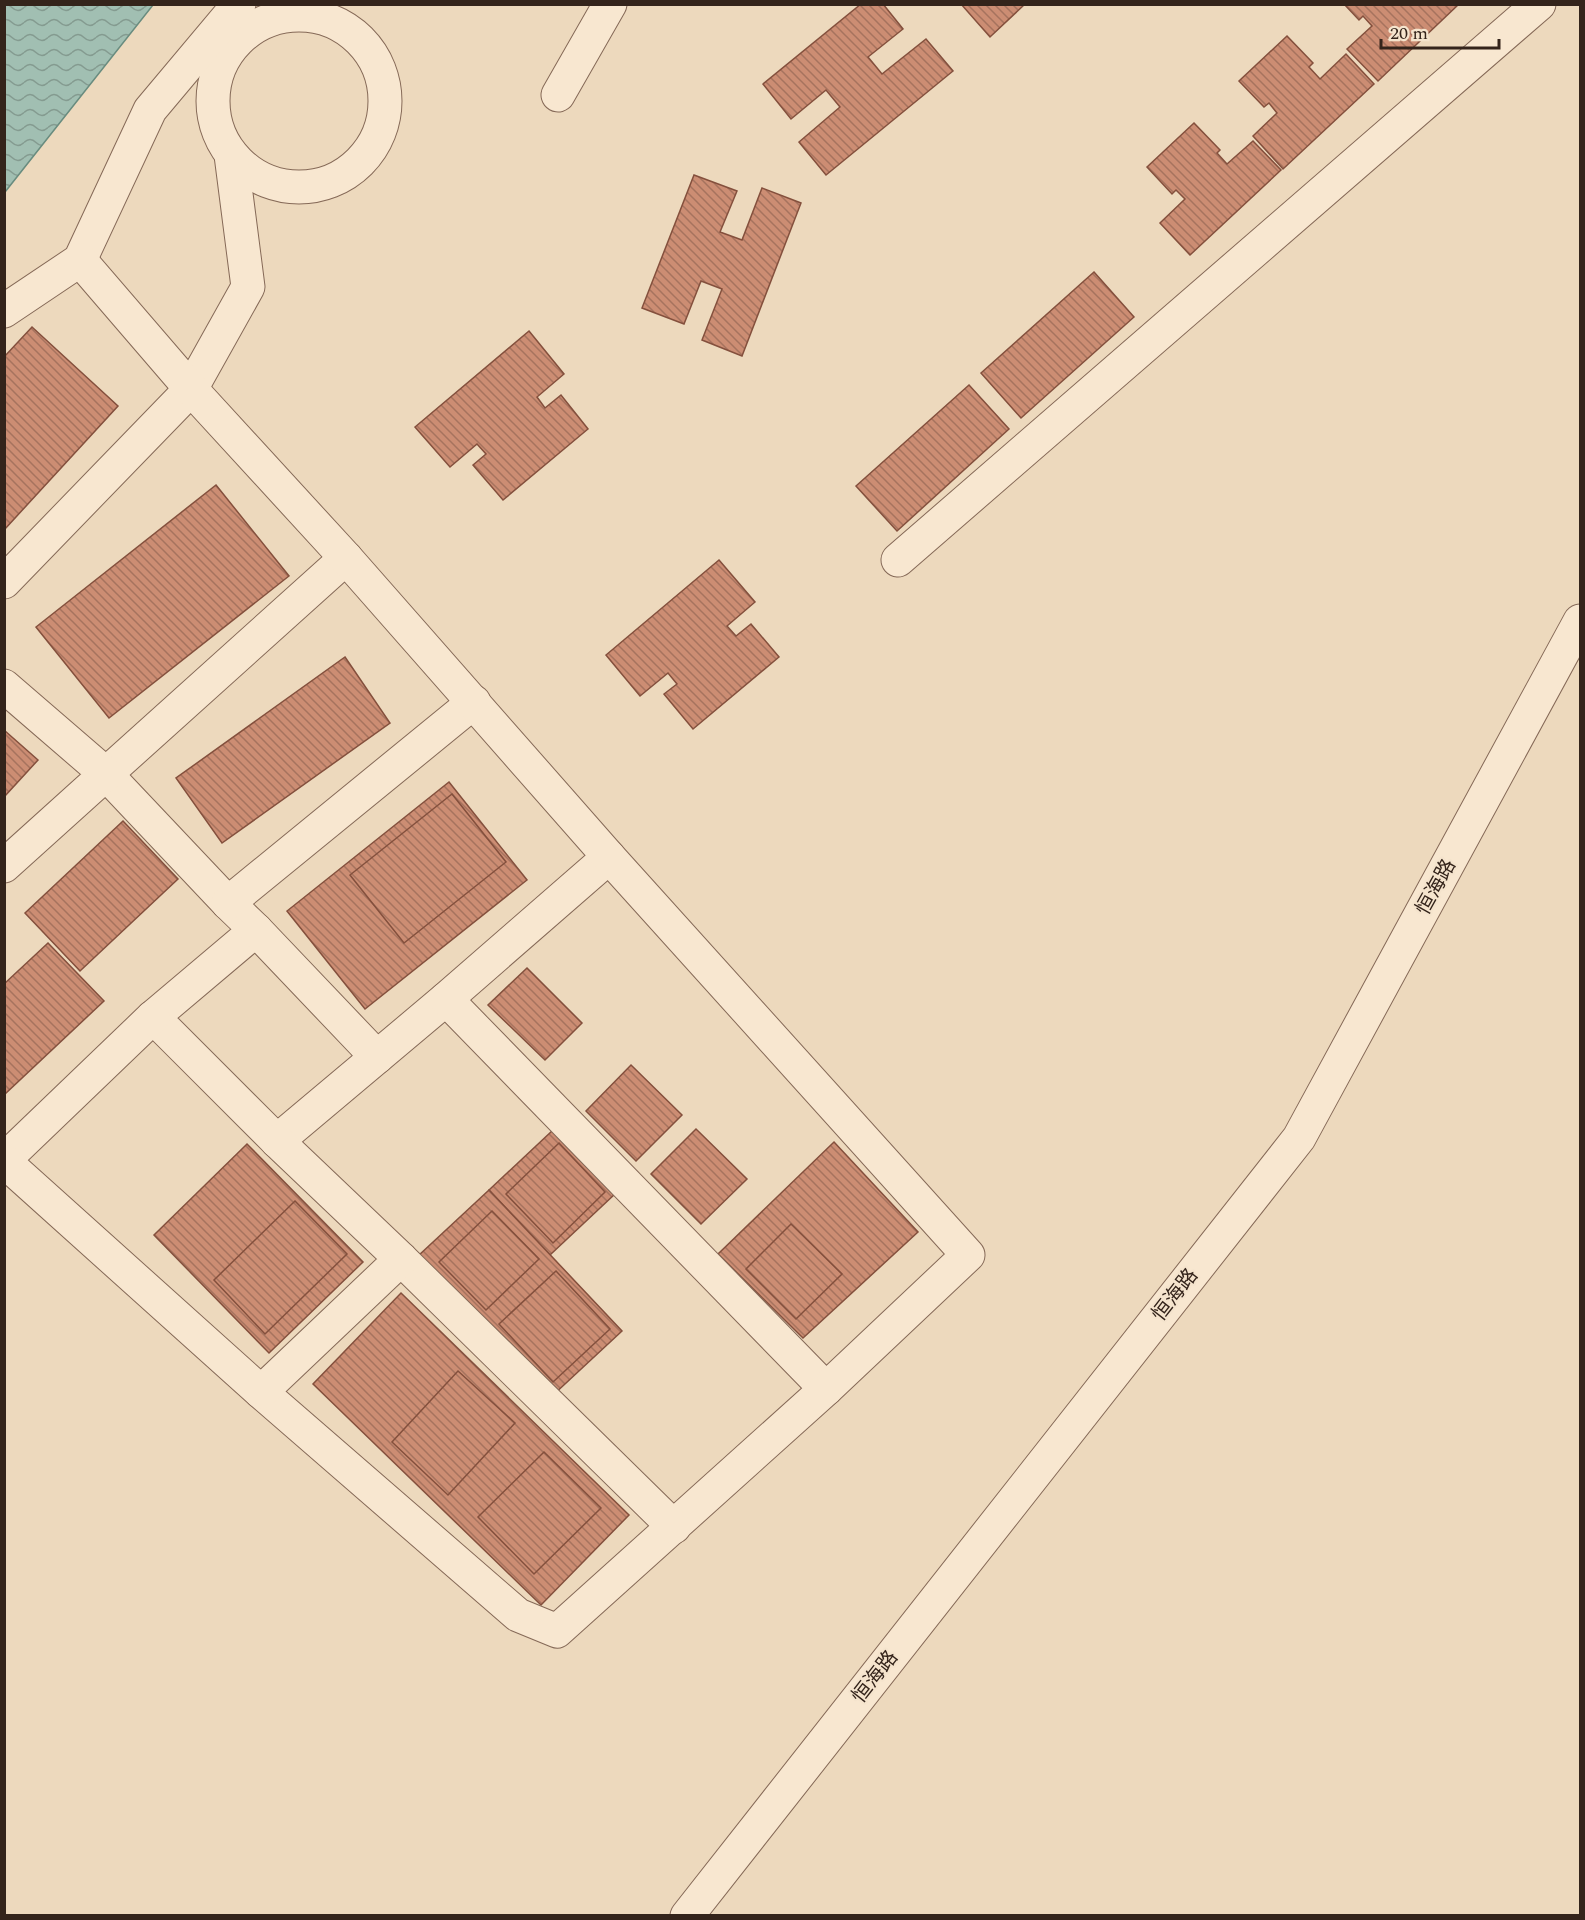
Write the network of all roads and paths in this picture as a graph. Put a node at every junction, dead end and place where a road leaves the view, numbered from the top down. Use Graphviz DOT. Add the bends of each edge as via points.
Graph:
graph roads {
  1 [pos="239,4"];
  2 [pos="610,4"];
  3 [pos="1539,4"];
  4 [pos="261,13"];
  5 [pos="558,95"];
  6 [pos="231,155"];
  7 [pos="80,260"];
  8 [pos="4,311"];
  9 [pos="191,389"];
  10 [pos="345,558"];
  11 [pos="898,560"];
  12 [pos="4,582"];
  13 [pos="1581,621"];
  14 [pos="4,686"];
  15 [pos="474,702"];
  16 [pos="106,774"];
  17 [pos="609,856"];
  18 [pos="4,866"];
  19 [pos="228,903"];
  20 [pos="256,930"];
  21 [pos="446,999"];
  22 [pos="153,1017"];
  23 [pos="376,1057"];
  24 [pos="277,1141"];
  25 [pos="4,1161"];
  26 [pos="401,1259"];
  27 [pos="826,1389"];
  28 [pos="261,1392"];
  29 [pos="674,1527"];
  30 [pos="687,1916"];
  1 -- 7 [label="street" via="150,110"];
  2 -- 5 [label="street"];
  3 -- 11 [label="street"];
  4 -- 6 [label="street" via="255,26 232,45 218,71 212,100 216,129"];
  4 -- 6 [label="street" via="312,15 340,25 362,42 378,65 385,91 384,118 373,145 356,166 333,181 306,187 278,185 252,175"];
  6 -- 9 [label="street" via="248,287"];
  7 -- 8 [label="street"];
  7 -- 9 [label="street"];
  9 -- 10 [label="street"];
  9 -- 12 [label="street"];
  10 -- 15 [label="street"];
  10 -- 16 [label="street"];
  13 -- 30 [label="street, 恒海路" via="1299,1138"];
  14 -- 16 [label="street"];
  15 -- 17 [label="street"];
  15 -- 19 [label="street"];
  16 -- 18 [label="street"];
  16 -- 19 [label="street"];
  17 -- 21 [label="street"];
  17 -- 27 [label="street" via="968,1255"];
  19 -- 20 [label="street"];
  20 -- 22 [label="street"];
  20 -- 23 [label="street"];
  21 -- 23 [label="street"];
  21 -- 27 [label="street"];
  22 -- 24 [label="street"];
  22 -- 25 [label="street"];
  23 -- 24 [label="street"];
  24 -- 26 [label="street"];
  25 -- 28 [label="street"];
  26 -- 28 [label="street"];
  26 -- 29 [label="street"];
  27 -- 29 [label="street"];
  28 -- 29 [label="street" via="518,1615 557,1631"];
}
